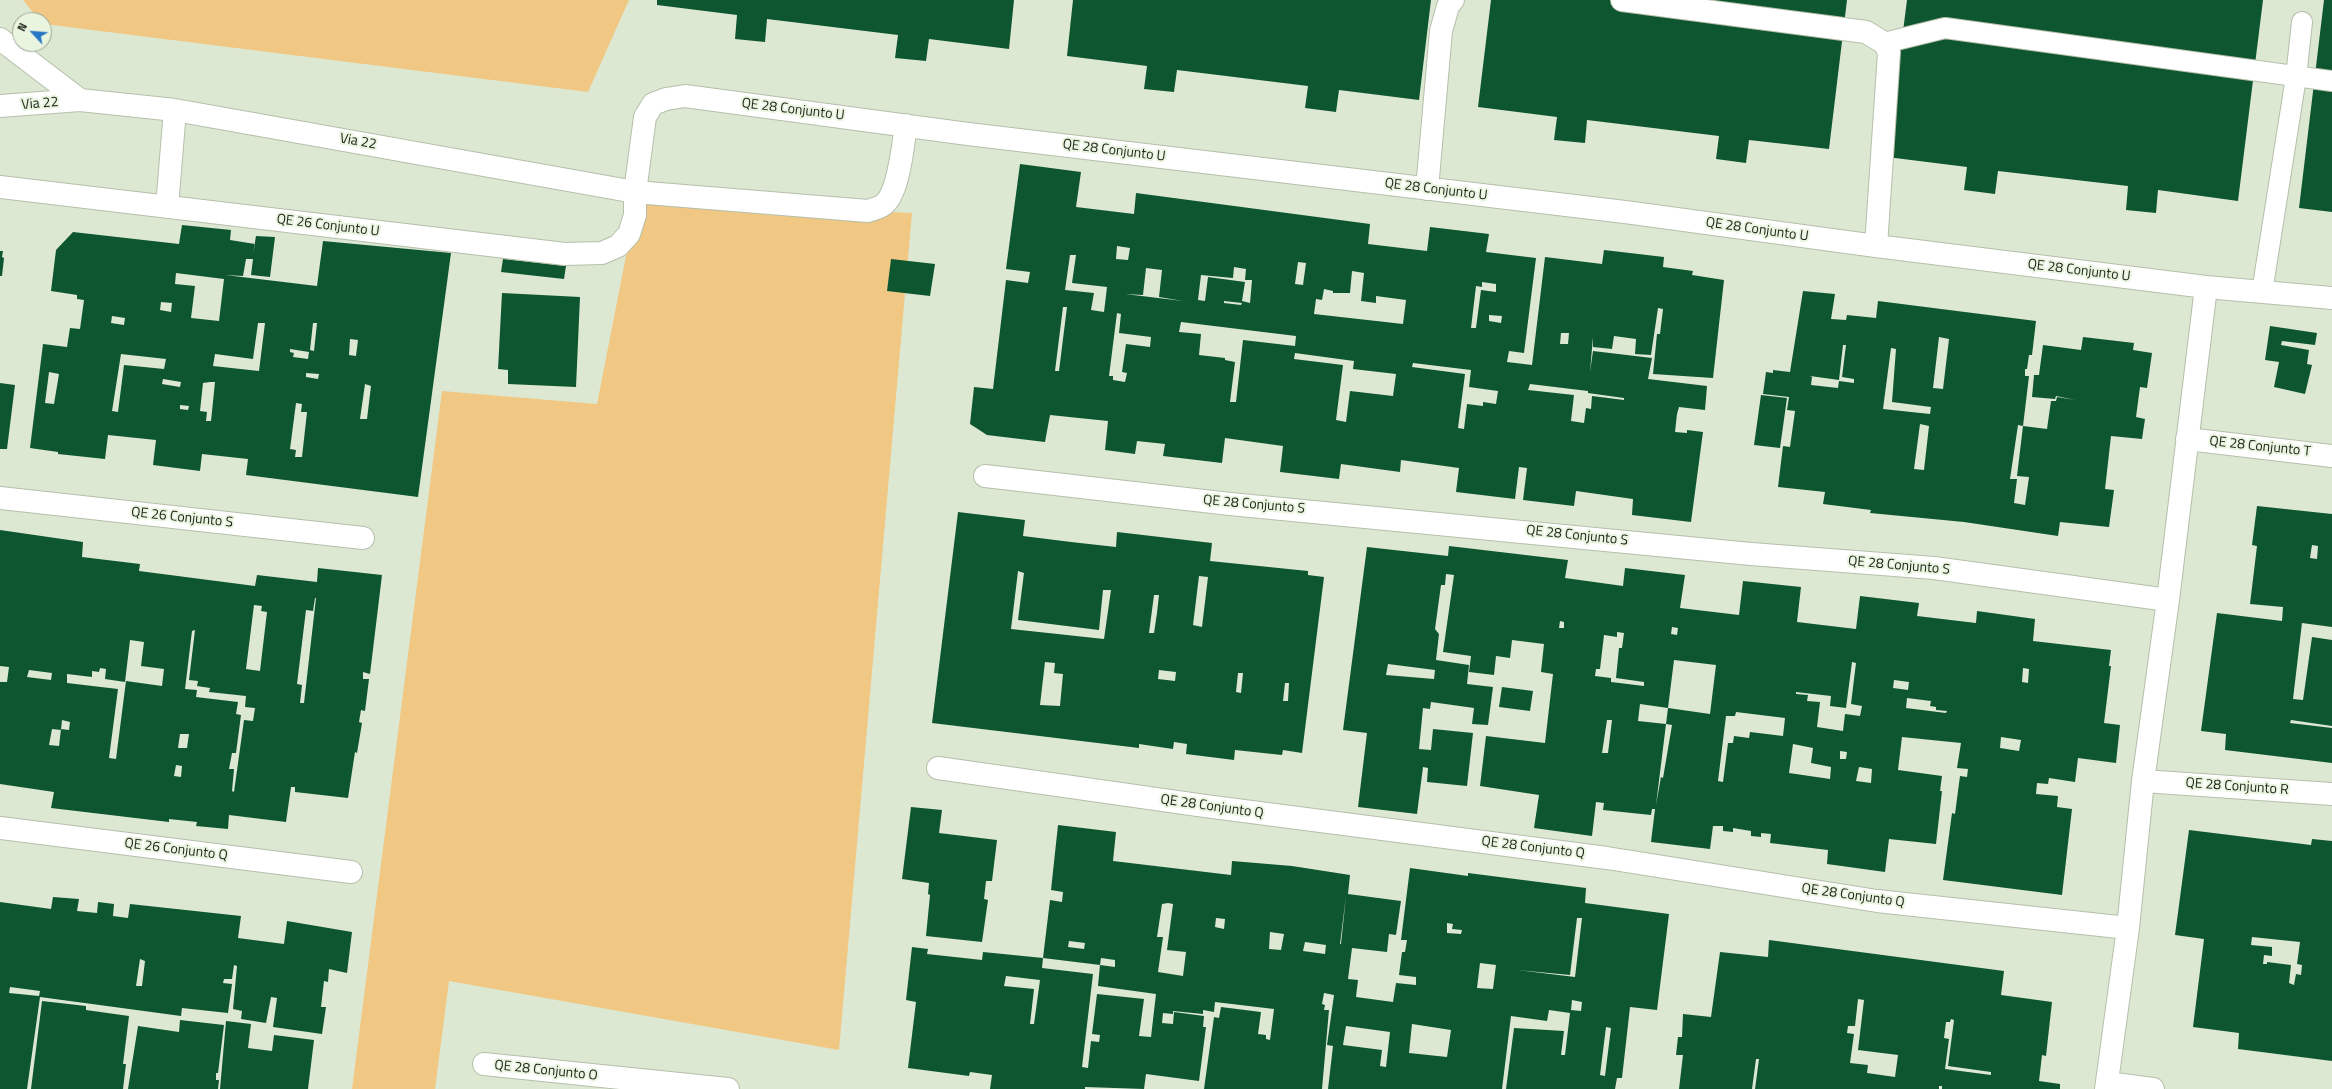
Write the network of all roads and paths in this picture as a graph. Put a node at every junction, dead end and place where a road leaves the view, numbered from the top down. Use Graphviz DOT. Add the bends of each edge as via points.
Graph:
graph roads {
  1 [pos="1453,0"];
  2 [pos="1622,0"];
  3 [pos="2302,22"];
  4 [pos="0,39"];
  5 [pos="1884,43"];
  6 [pos="2296,77"];
  7 [pos="2332,81"];
  8 [pos="80,100"];
  9 [pos="0,106"];
  10 [pos="175,110"];
  11 [pos="906,125"];
  12 [pos="0,187"];
  13 [pos="1427,189"];
  14 [pos="635,192"];
  15 [pos="167,207"];
  16 [pos="635,215"];
  17 [pos="1876,246"];
  18 [pos="2206,287"];
  19 [pos="2262,292"];
  20 [pos="2332,298"];
  21 [pos="2187,439"];
  22 [pos="2332,456"];
  23 [pos="985,476"];
  24 [pos="0,498"];
  25 [pos="364,538"];
  26 [pos="2168,600"];
  27 [pos="938,768"];
  28 [pos="2143,781"];
  29 [pos="2332,794"];
  30 [pos="0,828"];
  31 [pos="351,872"];
  32 [pos="2128,928"];
  33 [pos="484,1064"];
  34 [pos="2106,1086"];
  35 [pos="728,1089"];
  36 [pos="2154,1089"];
  1 -- 13 [label="street" via="1448,6 1441,31"];
  2 -- 5 [label="street" via="1866,32"];
  3 -- 6 [label="lane"];
  4 -- 8 [label="street, Via 22"];
  5 -- 6 [label="lane" via="1945,28"];
  5 -- 17 [label="street" via="1889,52"];
  6 -- 7 [label="lane"];
  6 -- 19 [label="lane"];
  8 -- 9 [label="street, Via 22"];
  8 -- 10 [label="street, Via 22"];
  10 -- 14 [label="street, Via 22"];
  10 -- 15 [label="street"];
  11 -- 13 [label="street, QE 28 Conjunto U"];
  11 -- 14 [label="street, Via 22" via="897,178 891,194 884,205 868,211"];
  11 -- 14 [label="street, QE 28 Conjunto U" via="685,96 666,99 653,104 646,117"];
  12 -- 15 [label="street, QE 26 Conjunto U"];
  13 -- 17 [label="street, QE 28 Conjunto U"];
  14 -- 16 [label="street, QE 28 Conjunto U"];
  15 -- 16 [label="street, QE 26 Conjunto U" via="565,254 602,253 618,246 629,234"];
  17 -- 18 [label="street, QE 28 Conjunto U"];
  18 -- 19 [label="street, QE 28 Conjunto U"];
  18 -- 21 [label="street"];
  19 -- 20 [label="street, QE 28 Conjunto U"];
  21 -- 22 [label="street, QE 28 Conjunto T"];
  21 -- 26 [label="street"];
  23 -- 26 [label="street, QE 28 Conjunto S" via="1230,504 1743,553 1934,568"];
  24 -- 25 [label="street, QE 26 Conjunto S"];
  26 -- 28 [label="street"];
  27 -- 32 [label="street, QE 28 Conjunto Q" via="1607,858 1877,901"];
  28 -- 29 [label="street, QE 28 Conjunto R"];
  28 -- 32 [label="street"];
  30 -- 31 [label="street, QE 26 Conjunto Q"];
  32 -- 34 [label="street"];
  33 -- 35 [label="street, QE 28 Conjunto O"];
  34 -- 36 [label="street"];
}
